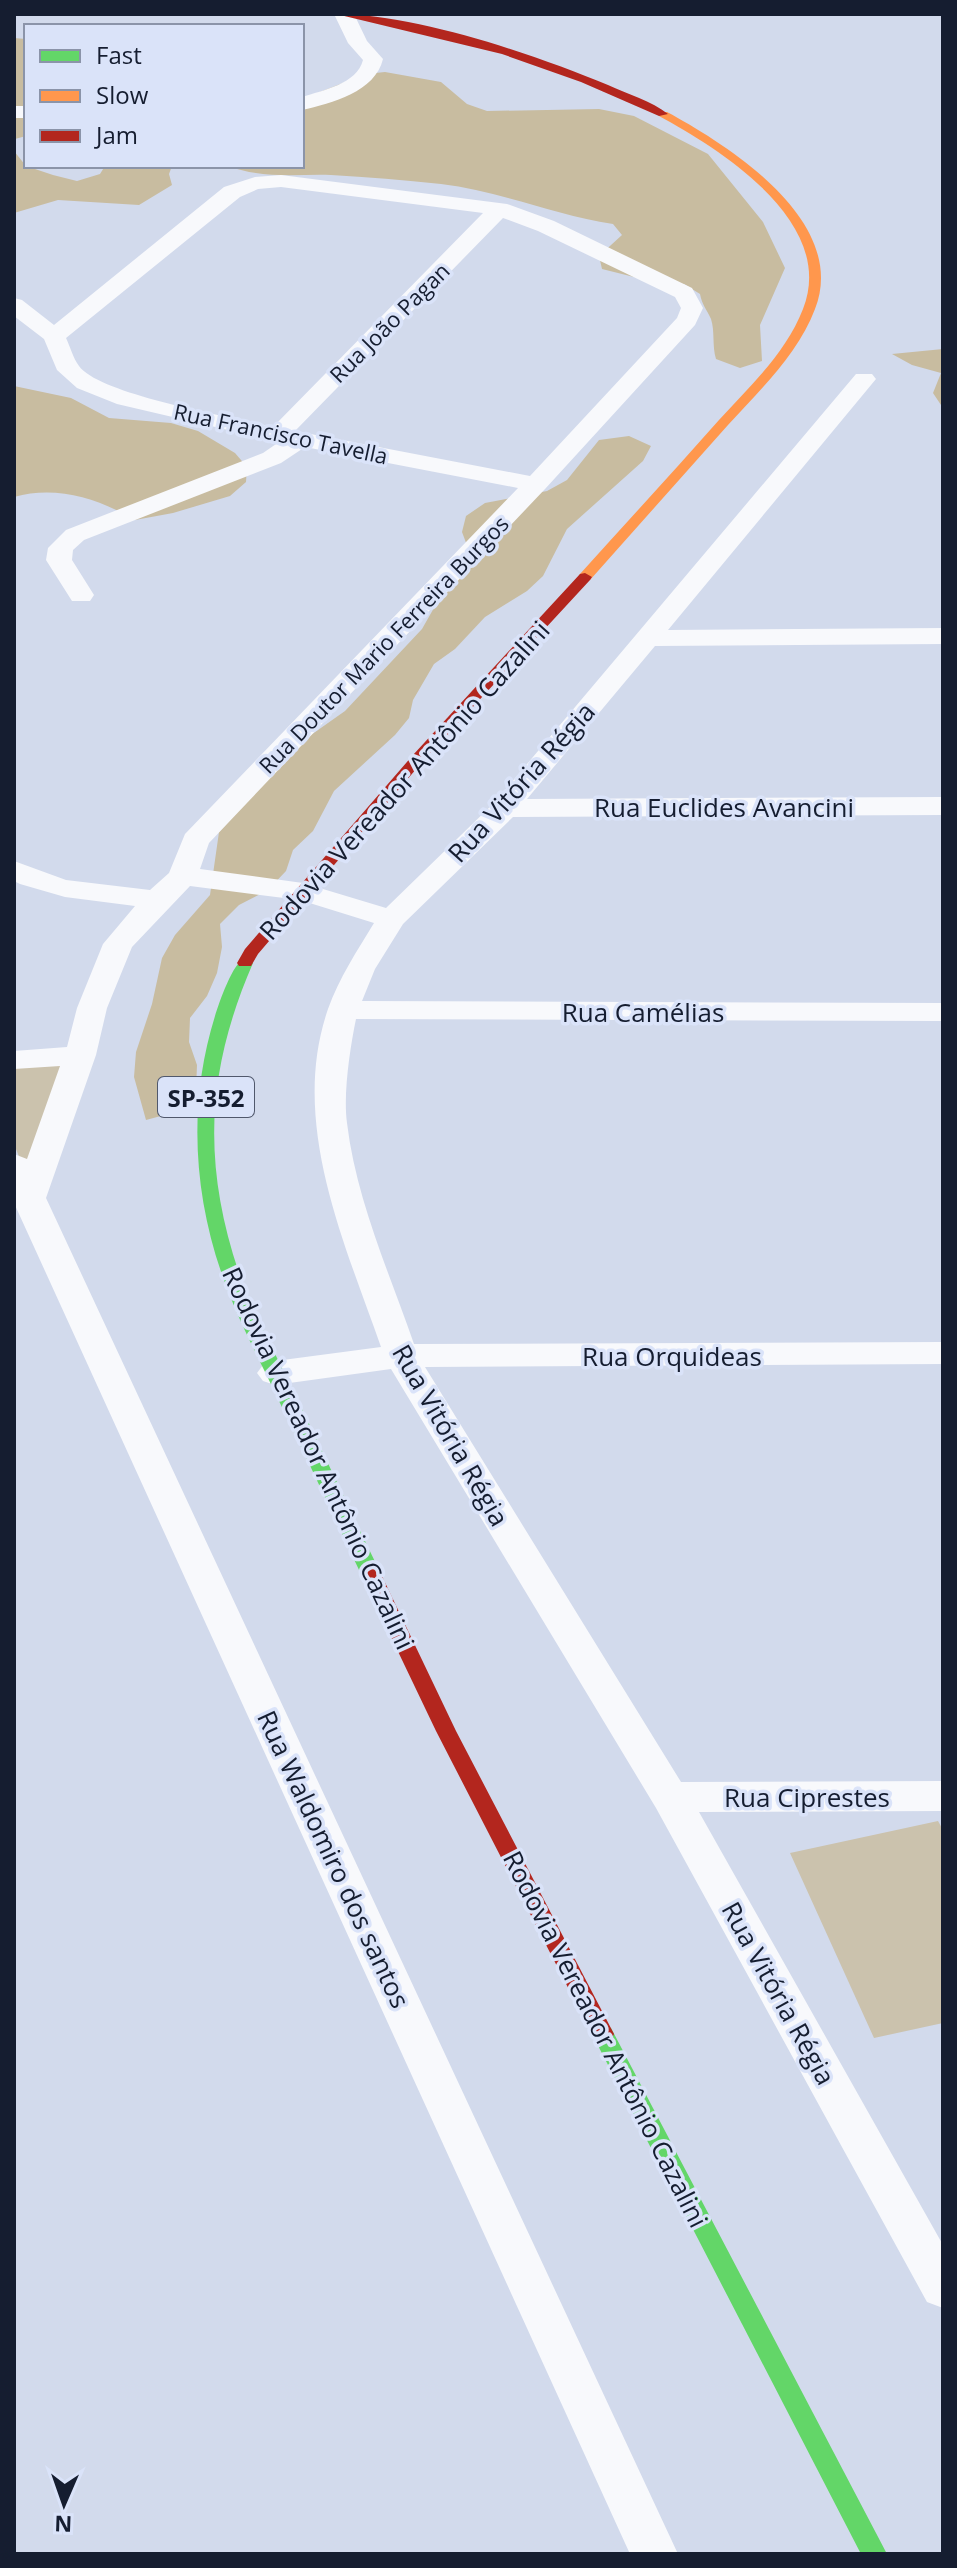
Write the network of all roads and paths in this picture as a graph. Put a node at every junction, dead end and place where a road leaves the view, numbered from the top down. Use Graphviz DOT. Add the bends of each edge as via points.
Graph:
graph roads {
  1 [pos="342,14"];
  2 [pos="304,103"];
  3 [pos="499,209"];
  4 [pos="14,305"];
  5 [pos="54,336"];
  6 [pos="864,379"];
  7 [pos="289,437"];
  8 [pos="536,484"];
  9 [pos="81,595"];
  10 [pos="943,636"];
  11 [pos="647,638"];
  12 [pos="943,806"];
  13 [pos="505,808"];
  14 [pos="14,870"];
  15 [pos="183,876"];
  16 [pos="303,892"];
  17 [pos="157,900"];
  18 [pos="392,919"];
  19 [pos="343,1010"];
  20 [pos="943,1012"];
  21 [pos="80,1055"];
  22 [pos="14,1060"];
  23 [pos="14,1164"];
  24 [pos="29,1201"];
  25 [pos="943,1353"];
  26 [pos="401,1356"];
  27 [pos="275,1373"];
  28 [pos="943,1796"];
  29 [pos="670,1797"];
  30 [pos="943,2288"];
  31 [pos="654,2554"];
  32 [pos="874,2554"];
  1 -- 2 [label="street" via="373,59 370,72 350,87"];
  1 -- 16 [label="main road, Rodovia Vereador Antônio Cazalini / SP-352" via="479,43 644,104 770,184 806,234 815,262 813,300 799,335 772,369"];
  3 -- 5 [label="street" via="281,181 255,183 232,192"];
  3 -- 7 [label="street, Rua João Pagan"];
  3 -- 8 [label="street, Rua Doutor Mario Ferreira Burgos" via="684,293 692,308 687,320"];
  4 -- 5 [label="street"];
  5 -- 7 [label="street, Rua Francisco Tavella" via="69,370 85,383 125,399"];
  6 -- 11 [label="street, Rua Vitória Régia"];
  7 -- 8 [label="street, Rua Francisco Tavella"];
  7 -- 9 [label="street, Rua João Pagan" via="272,458 75,535 61,548 59,560"];
  8 -- 15 [label="street, Rua Doutor Mario Ferreira Burgos" via="195,840"];
  10 -- 11 [label="street"];
  11 -- 13 [label="street, Rua Vitória Régia"];
  12 -- 13 [label="street, Rua Euclides Avancini"];
  13 -- 18 [label="street, Rua Vitória Régia"];
  14 -- 17 [label="street" via="47,884"];
  15 -- 16 [label="street"];
  15 -- 17 [label="street, Rua Doutor Mario Ferreira Burgos"];
  16 -- 18 [label="street"];
  16 -- 27 [label="main road, Rodovia Vereador Antônio Cazalini / SP-352" via="251,952 228,997 214,1038 205,1104 204,1166 217,1227 238,1294"];
  17 -- 21 [label="street, Rua Doutor Mario Ferreira Burgos" via="118,944"];
  18 -- 19 [label="street, Rua Vitória Régia" via="360,969"];
  19 -- 20 [label="street, Rua Camélias"];
  19 -- 26 [label="street, Rua Vitória Régia" via="330,1120 346,1198"];
  21 -- 22 [label="street"];
  21 -- 24 [label="street, Rua Doutor Mario Ferreira Burgos"];
  23 -- 24 [label="street, Rua Waldomiro dos santos"];
  24 -- 31 [label="street, Rua Waldomiro dos santos"];
  25 -- 26 [label="street, Rua Orquideas"];
  26 -- 27 [label="street, Rua Orquideas"];
  26 -- 29 [label="street, Rua Vitória Régia"];
  27 -- 32 [label="main road, Rodovia Vereador Antônio Cazalini / SP-352" via="446,1731"];
  28 -- 29 [label="street, Rua Ciprestes"];
  29 -- 30 [label="street, Rua Vitória Régia"];
}
